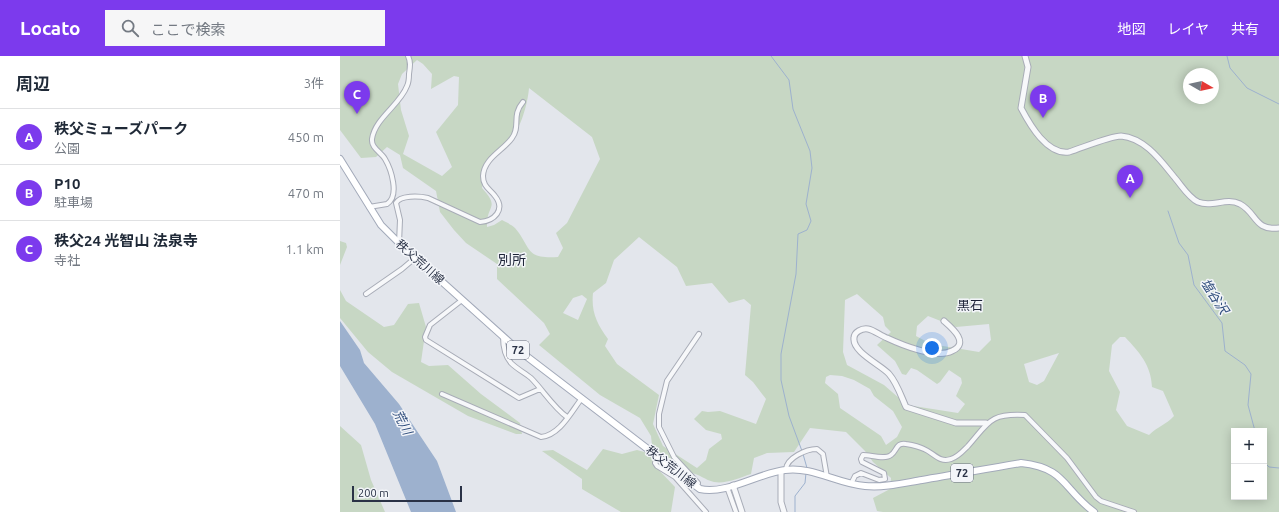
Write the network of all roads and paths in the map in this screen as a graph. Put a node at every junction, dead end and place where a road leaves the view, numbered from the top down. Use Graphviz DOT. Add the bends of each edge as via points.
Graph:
graph roads {
  1 [pos="408,56"];
  2 [pos="1025,56"];
  3 [pos="523,102"];
  4 [pos="340,159"];
  5 [pos="369,207"];
  6 [pos="1279,228"];
  7 [pos="399,243"];
  8 [pos="415,258"];
  9 [pos="366,294"];
  10 [pos="462,300"];
  11 [pos="944,321"];
  12 [pos="699,334"];
  13 [pos="503,337"];
  14 [pos="540,389"];
  15 [pos="442,394"];
  16 [pos="582,398"];
  17 [pos="567,417"];
  18 [pos="986,423"];
  19 [pos="658,457"];
  20 [pos="783,470"];
  21 [pos="827,477"];
  22 [pos="851,484"];
  23 [pos="733,485"];
  24 [pos="696,487"];
  25 [pos="727,488"];
  26 [pos="706,512"];
  27 [pos="736,512"];
  28 [pos="742,512"];
  29 [pos="784,512"];
  30 [pos="1094,512"];
  31 [pos="1134,512"];
  1 -- 5 [label="street" via="411,62 407,86 375,130 372,140 373,146 388,164 394,187 392,198 387,204"];
  2 -- 6 [label="street" via="1028,67 1021,108 1039,134 1055,150 1069,152 1121,136 1140,141 1157,157 1190,197 1206,204 1224,201 1238,203 1258,224 1266,228"];
  3 -- 7 [label="street" via="515,114 516,131 490,160 483,177 485,187 498,202 498,214 487,222 480,222 422,196 401,199 396,203 400,220"];
  4 -- 5 [label="main road, 秩父荒川線 / 72"];
  5 -- 7 [label="main road, 秩父荒川線 / 72" via="381,225"];
  7 -- 8 [label="main road, 秩父荒川線 / 72"];
  8 -- 9 [label="street"];
  8 -- 10 [label="main road, 秩父荒川線 / 72"];
  10 -- 13 [label="main road, 秩父荒川線 / 72"];
  10 -- 14 [label="street" via="430,325 426,340 519,398"];
  11 -- 18 [label="street" via="956,330 959,336 956,348 951,352 921,351 868,329 857,332 854,341 859,350 893,379 906,407 956,423"];
  12 -- 24 [label="street" via="667,380 659,414 661,434 674,457 698,483"];
  13 -- 14 [label="street" via="506,356"];
  13 -- 16 [label="main road, 秩父荒川線 / 72"];
  14 -- 17 [label="street"];
  15 -- 17 [label="street" via="540,437 558,430"];
  16 -- 17 [label="street"];
  16 -- 19 [label="main road, 秩父荒川線 / 72"];
  18 -- 22 [label="street" via="966,448 951,459 939,459 926,449 904,443 898,445 892,455 887,457 864,456 862,462 884,473 885,478 879,480 861,473 855,476"];
  18 -- 31 [label="street" via="998,416 1025,415 1067,458 1096,497"];
  19 -- 24 [label="main road, 秩父荒川線 / 72"];
  19 -- 26 [label="street" via="655,463 657,466 675,478"];
  20 -- 21 [label="main road, 秩父荒川線 / 72" via="803,471"];
  20 -- 21 [label="street" via="788,463 806,451 817,449 823,454"];
  20 -- 23 [label="main road, 秩父荒川線 / 72"];
  20 -- 29 [label="street" via="781,502"];
  21 -- 22 [label="main road, 秩父荒川線 / 72"];
  22 -- 30 [label="main road, 秩父荒川線 / 72" via="879,486 1021,463 1050,469"];
  23 -- 25 [label="main road, 秩父荒川線 / 72"];
  23 -- 28 [label="street"];
  24 -- 25 [label="main road, 秩父荒川線 / 72" via="712,491"];
  25 -- 27 [label="street"];
}
